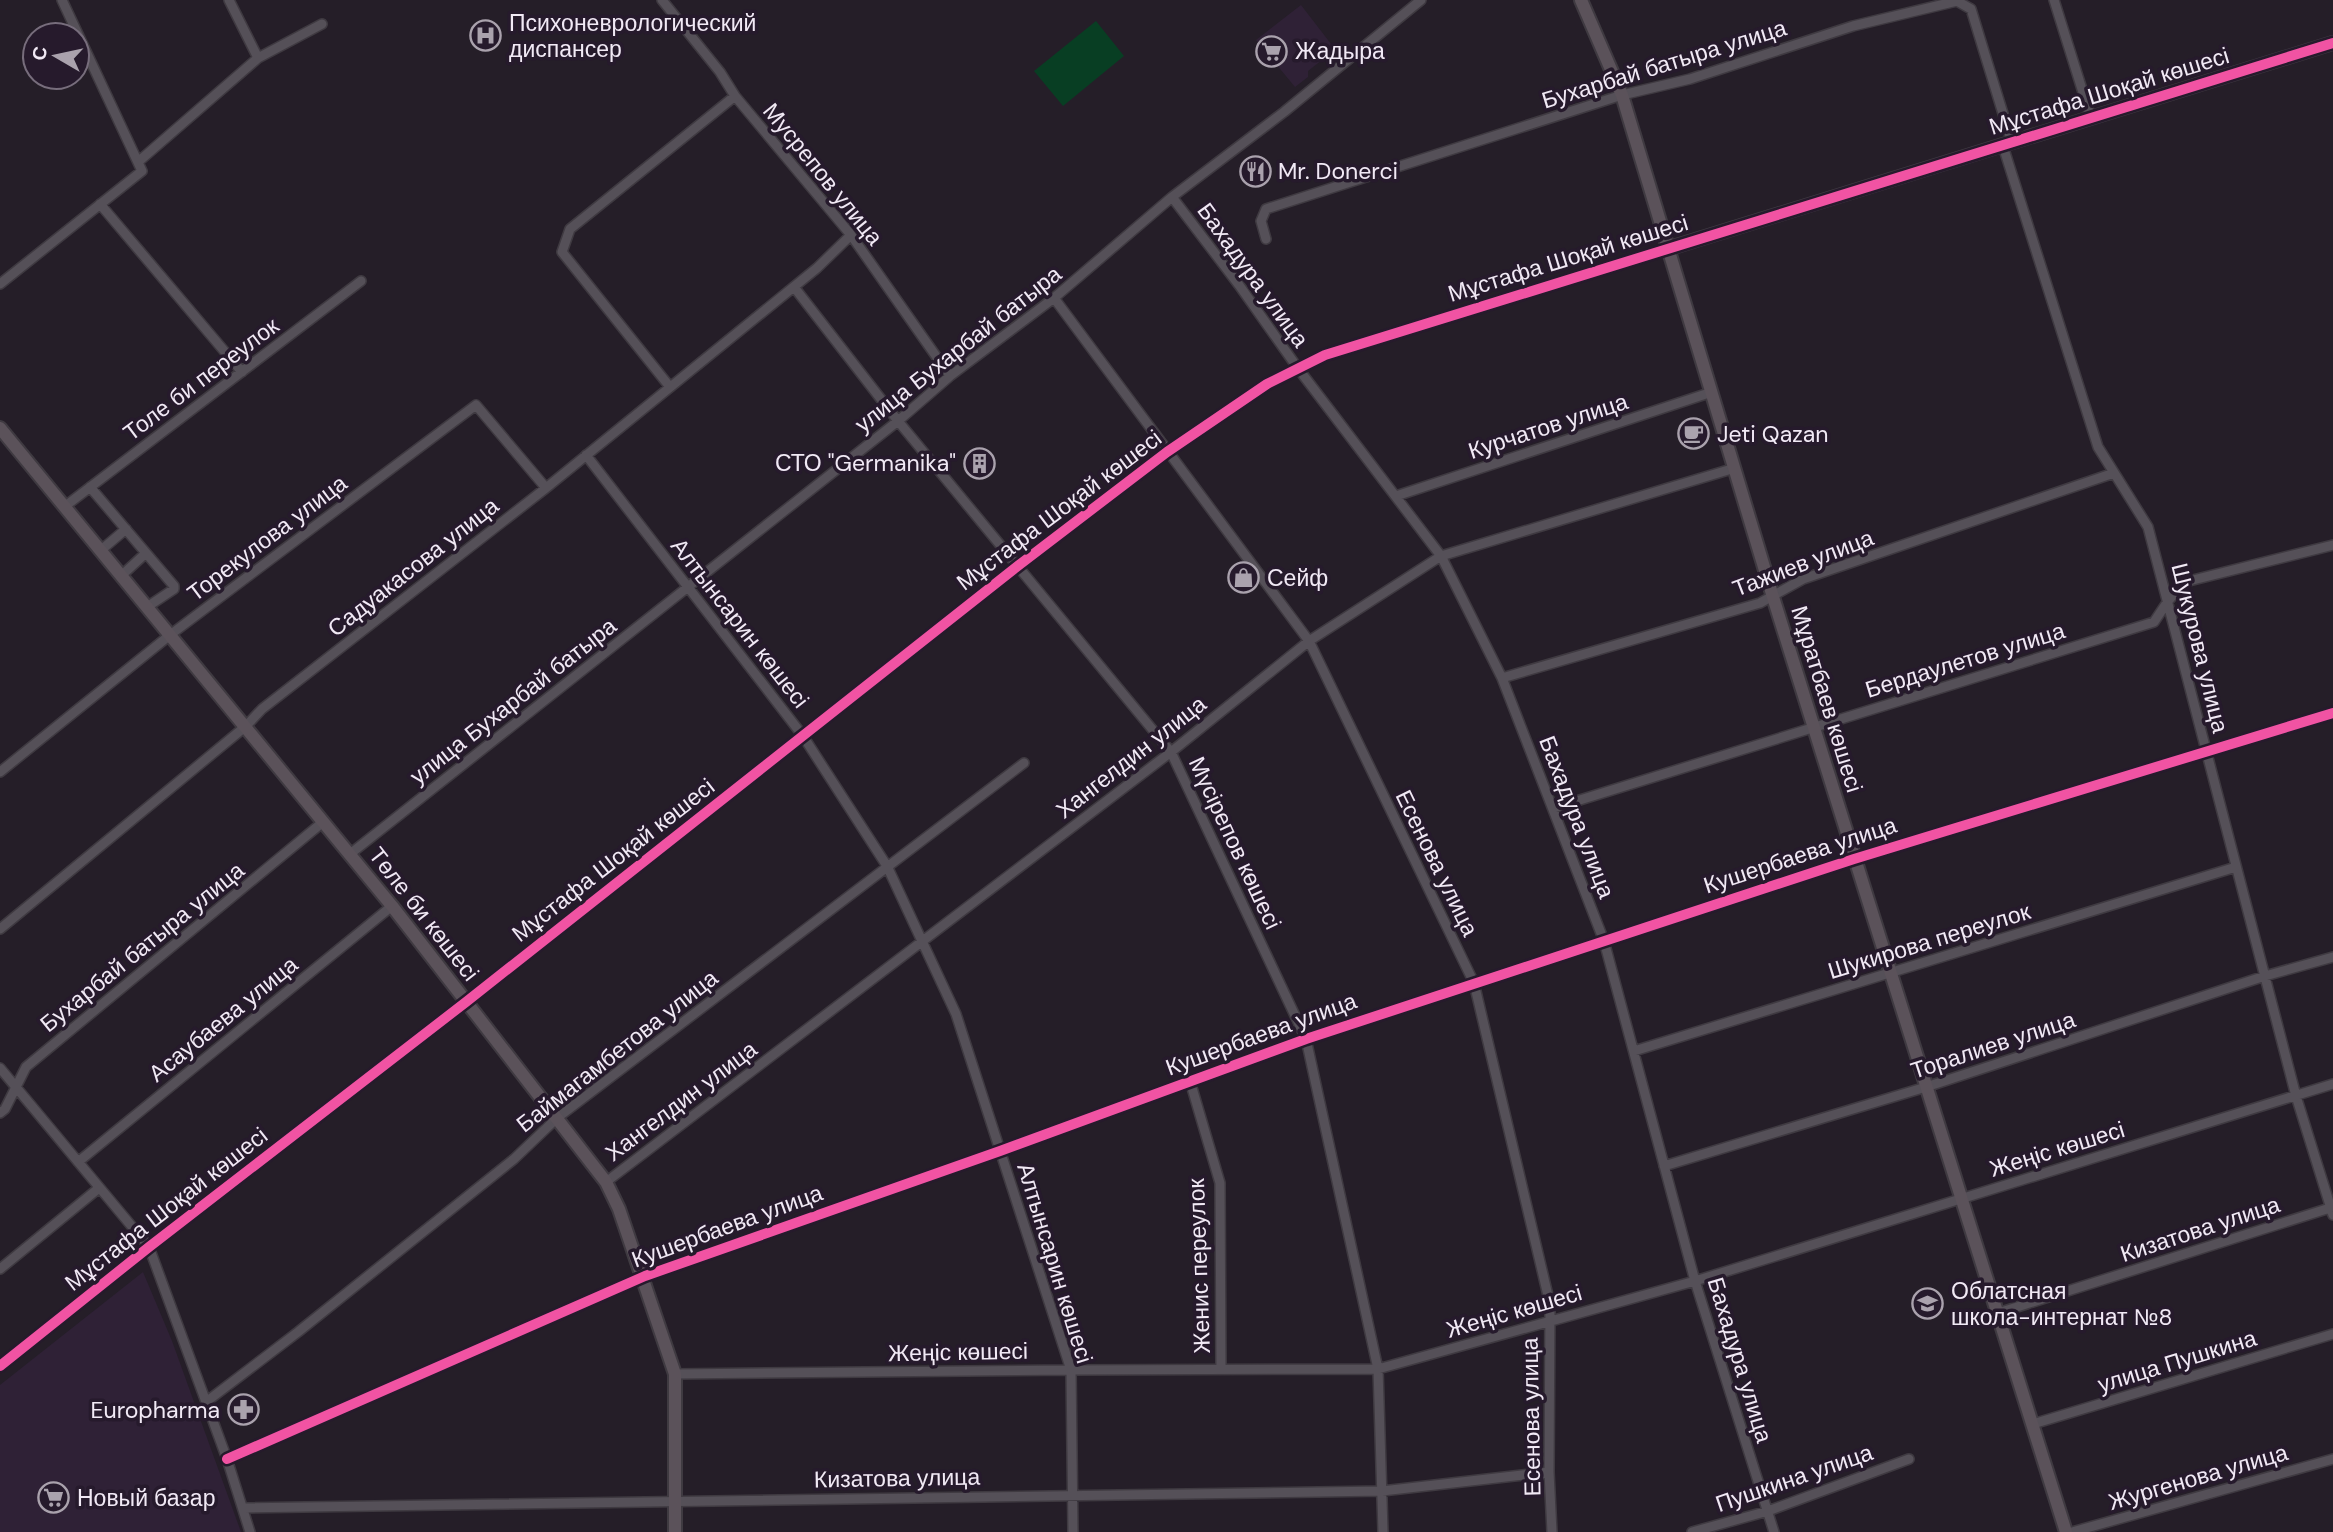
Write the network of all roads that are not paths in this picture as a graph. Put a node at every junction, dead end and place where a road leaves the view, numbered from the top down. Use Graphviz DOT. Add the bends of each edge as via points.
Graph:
graph roads {
  1 [pos="62,0"];
  2 [pos="229,0"];
  3 [pos="662,0"];
  4 [pos="1421,0"];
  5 [pos="1581,0"];
  6 [pos="2054,0"];
  7 [pos="322,24"];
  8 [pos="2333,43"];
  9 [pos="258,58"];
  10 [pos="1622,95"];
  11 [pos="735,96"];
  12 [pos="2091,118"];
  13 [pos="2007,144"];
  14 [pos="140,167"];
  15 [pos="1172,197"];
  16 [pos="100,204"];
  17 [pos="851,235"];
  18 [pos="1266,239"];
  19 [pos="1670,248"];
  20 [pos="361,281"];
  21 [pos="0,284"];
  22 [pos="794,287"];
  23 [pos="1054,298"];
  24 [pos="1297,368"];
  25 [pos="242,372"];
  26 [pos="950,376"];
  27 [pos="670,387"];
  28 [pos="1712,392"];
  29 [pos="898,421"];
  30 [pos="0,428"];
  31 [pos="1167,452"];
  32 [pos="586,455"];
  33 [pos="1735,468"];
  34 [pos="2114,473"];
  35 [pos="90,487"];
  36 [pos="546,488"];
  37 [pos="1396,496"];
  38 [pos="64,507"];
  39 [pos="126,529"];
  40 [pos="2333,545"];
  41 [pos="100,551"];
  42 [pos="146,553"];
  43 [pos="1441,556"];
  44 [pos="1019,565"];
  45 [pos="121,576"];
  46 [pos="688,587"];
  47 [pos="1773,597"];
  48 [pos="2168,601"];
  49 [pos="147,607"];
  50 [pos="170,635"];
  51 [pos="1309,641"];
  52 [pos="1502,678"];
  53 [pos="2333,713"];
  54 [pos="246,726"];
  55 [pos="1814,728"];
  56 [pos="803,736"];
  57 [pos="1171,752"];
  58 [pos="2207,752"];
  59 [pos="1024,764"];
  60 [pos="0,772"];
  61 [pos="1554,808"];
  62 [pos="323,822"];
  63 [pos="350,854"];
  64 [pos="1854,859"];
  65 [pos="887,866"];
  66 [pos="2235,867"];
  67 [pos="392,906"];
  68 [pos="0,929"];
  69 [pos="922,941"];
  70 [pos="1604,941"];
  71 [pos="2333,957"];
  72 [pos="1890,974"];
  73 [pos="2265,976"];
  74 [pos="1474,983"];
  75 [pos="466,1002"];
  76 [pos="1306,1039"];
  77 [pos="1634,1051"];
  78 [pos="0,1068"];
  79 [pos="1190,1081"];
  80 [pos="2333,1084"];
  81 [pos="1926,1087"];
  82 [pos="16,1088"];
  83 [pos="2296,1096"];
  84 [pos="0,1113"];
  85 [pos="556,1118"];
  86 [pos="1000,1151"];
  87 [pos="78,1162"];
  88 [pos="1664,1166"];
  89 [pos="606,1182"];
  90 [pos="99,1188"];
  91 [pos="1962,1198"];
  92 [pos="2332,1210"];
  93 [pos="149,1247"];
  94 [pos="0,1269"];
  95 [pos="643,1277"];
  96 [pos="1695,1281"];
  97 [pos="1998,1313"];
  98 [pos="1549,1321"];
  99 [pos="2333,1334"];
  100 [pos="0,1366"];
  101 [pos="1221,1369"];
  102 [pos="1378,1369"];
  103 [pos="1071,1370"];
  104 [pos="675,1374"];
  105 [pos="206,1402"];
  106 [pos="2032,1424"];
  107 [pos="227,1459"];
  108 [pos="1909,1459"];
  109 [pos="2333,1459"];
  110 [pos="1549,1472"];
  111 [pos="1382,1491"];
  112 [pos="1073,1495"];
  113 [pos="675,1501"];
  114 [pos="244,1508"];
  115 [pos="1768,1511"];
  116 [pos="250,1532"];
  117 [pos="675,1532"];
  118 [pos="1073,1532"];
  119 [pos="1383,1532"];
  120 [pos="1552,1532"];
  121 [pos="1692,1532"];
  122 [pos="1774,1532"];
  123 [pos="2066,1532"];
  124 [pos="2072,1532"];
  1 -- 14 [label="street"];
  2 -- 9 [label="street"];
  3 -- 11 [label="street, Мусрепов улица"];
  4 -- 15 [label="street, улица Бухарбай батыра"];
  5 -- 10 [label="street, Мұратбаев көшесі"];
  6 -- 12 [label="street"];
  7 -- 9 [label="street"];
  8 -- 12 [label="street, Мұстафа Шоқай көшесі"];
  9 -- 14 [label="street"];
  10 -- 13 [label="street, Бухарбай батыра улица" via="1690,79 1853,26 1957,1 1971,9"];
  10 -- 18 [label="street, Бухарбай батыра улица" via="1266,209 1261,221"];
  10 -- 19 [label="street, Мұратбаев көшесі"];
  11 -- 17 [label="street, Мусрепов улица"];
  11 -- 27 [label="street" via="570,229 562,252"];
  12 -- 13 [label="street, Мұстафа Шоқай көшесі"];
  13 -- 19 [label="street, Мұстафа Шоқай көшесі"];
  13 -- 34 [label="street, Шукурова улица" via="2098,447"];
  14 -- 16 [label="street"];
  15 -- 23 [label="street, улица Бухарбай батыра"];
  15 -- 24 [label="street, Бахадура улица"];
  16 -- 21 [label="street"];
  16 -- 25 [label="street"];
  17 -- 22 [label="street, Садуакасова улица"];
  17 -- 26 [label="street, Мусрепов улица"];
  19 -- 24 [label="street, Мұстафа Шоқай көшесі" via="1325,355"];
  19 -- 28 [label="street, Мұратбаев көшесі"];
  20 -- 25 [label="street, Толе би переулок"];
  22 -- 27 [label="street, Садуакасова улица"];
  22 -- 29 [label="street, Мүсірепов көшесі"];
  23 -- 26 [label="street, улица Бухарбай батыра"];
  23 -- 31 [label="street, Есенова улица"];
  24 -- 31 [label="street, Мұстафа Шоқай көшесі"];
  24 -- 37 [label="street, Бахадура улица"];
  25 -- 35 [label="street, Толе би переулок"];
  26 -- 29 [label="street, улица Бухарбай батыра"];
  27 -- 32 [label="street, Садуакасова улица"];
  28 -- 33 [label="street, Мұратбаев көшесі"];
  28 -- 37 [label="street, Курчатов улица"];
  29 -- 44 [label="street, Мүсірепов көшесі"];
  29 -- 46 [label="street, улица Бухарбай батыра"];
  30 -- 38 [label="street, Төле би көшесі"];
  31 -- 44 [label="street, Мұстафа Шоқай көшесі"];
  31 -- 51 [label="street, Есенова улица"];
  32 -- 36 [label="street, Садуакасова улица"];
  32 -- 46 [label="street, Алтынсарин көшесі"];
  33 -- 43 [label="street, Хангелдин улица"];
  33 -- 47 [label="street, Мұратбаев көшесі"];
  34 -- 47 [label="street, Тажиев улица" via="1803,579"];
  34 -- 48 [label="street, Шукурова улица" via="2148,527"];
  35 -- 38 [label="street, Толе би переулок"];
  35 -- 39 [label="street"];
  36 -- 50 [label="street, Торекулова улица" via="475,405"];
  36 -- 54 [label="street, Садуакасова улица"];
  37 -- 43 [label="street, Бахадура улица"];
  38 -- 41 [label="street, Төле би көшесі"];
  39 -- 41 [label="street"];
  39 -- 42 [label="street"];
  40 -- 48 [label="street, Бердаулетов улица" via="2185,582"];
  41 -- 45 [label="street, Төле би көшесі"];
  42 -- 45 [label="street"];
  42 -- 49 [label="street" via="174,586"];
  43 -- 51 [label="street, Хангелдин улица"];
  43 -- 52 [label="street, Бахадура улица"];
  44 -- 56 [label="street, Мұстафа Шоқай көшесі"];
  44 -- 57 [label="street, Мүсірепов көшесі"];
  45 -- 49 [label="street, Төле би көшесі"];
  46 -- 56 [label="street, Алтынсарин көшесі"];
  46 -- 63 [label="street, улица Бухарбай батыра"];
  47 -- 52 [label="street, Тажиев улица"];
  47 -- 55 [label="street, Мұратбаев көшесі"];
  48 -- 55 [label="street, Бердаулетов улица" via="2154,622"];
  48 -- 58 [label="street, Шукурова улица"];
  49 -- 50 [label="street, Төле би көшесі"];
  50 -- 54 [label="street, Төле би көшесі"];
  50 -- 60 [label="street, Торекулова улица"];
  51 -- 57 [label="street, Хангелдин улица"];
  51 -- 74 [label="street, Есенова улица"];
  52 -- 61 [label="street, Бахадура улица"];
  53 -- 58 [label="street, Кушербаева улица"];
  54 -- 62 [label="street, Төле би көшесі"];
  54 -- 68 [label="street, Садуакасова улица"];
  55 -- 61 [label="street, Бердаулетов улица"];
  55 -- 64 [label="street, Мұратбаев көшесі"];
  56 -- 65 [label="street, Алтынсарин көшесі"];
  56 -- 75 [label="street, Мұстафа Шоқай көшесі"];
  57 -- 69 [label="street, Хангелдин улица"];
  57 -- 76 [label="street, Мүсірепов көшесі"];
  58 -- 64 [label="street, Кушербаева улица"];
  58 -- 66 [label="street, Шукурова улица"];
  59 -- 65 [label="street, Баймагамбетова улица"];
  61 -- 70 [label="street, Бахадура улица"];
  62 -- 63 [label="street, Төле би көшесі"];
  62 -- 82 [label="street, Бухарбай батыра улица" via="26,1067"];
  63 -- 67 [label="street, Төле би көшесі"];
  64 -- 70 [label="street, Кушербаева улица"];
  64 -- 72 [label="street, Мұратбаев көшесі"];
  65 -- 69 [label="street, Алтынсарин көшесі"];
  65 -- 85 [label="street, Баймагамбетова улица"];
  66 -- 72 [label="street, Шукирова переулок"];
  66 -- 73 [label="street, Шукурова улица"];
  67 -- 75 [label="street, Төле би көшесі"];
  67 -- 87 [label="street, Асаубаева улица"];
  69 -- 86 [label="street, Алтынсарин көшесі" via="956,1014"];
  69 -- 89 [label="street, Хангелдин улица"];
  70 -- 74 [label="street, Кушербаева улица"];
  70 -- 77 [label="street, Бахадура улица"];
  71 -- 73 [label="street, Торалиев улица"];
  72 -- 77 [label="street, Шукирова переулок"];
  72 -- 81 [label="street, Мұратбаев көшесі"];
  73 -- 81 [label="street, Торалиев улица"];
  73 -- 83 [label="street, Шукурова улица"];
  74 -- 76 [label="street, Кушербаева улица"];
  74 -- 98 [label="street, Есенова улица" via="1550,1304"];
  75 -- 85 [label="street, Төле би көшесі"];
  75 -- 93 [label="street, Мұстафа Шоқай көшесі"];
  76 -- 79 [label="street, Кушербаева улица"];
  76 -- 102 [label="street, Мүсірепов көшесі"];
  77 -- 88 [label="street, Бахадура улица"];
  78 -- 82 [label="street"];
  79 -- 86 [label="street, Кушербаева улица"];
  79 -- 101 [label="street, Женис переулок" via="1220,1184"];
  80 -- 83 [label="street, Жеңіс көшесі"];
  81 -- 88 [label="street, Торалиев улица"];
  81 -- 91 [label="street, Мұратбаев көшесі"];
  82 -- 84 [label="street, Бухарбай батыра улица"];
  82 -- 87 [label="street"];
  83 -- 91 [label="street, Жеңіс көшесі"];
  83 -- 92 [label="street, Шукурова улица"];
  85 -- 89 [label="street, Төле би көшесі"];
  85 -- 105 [label="street, Баймагамбетова улица" via="514,1159"];
  86 -- 95 [label="street, Кушербаева улица"];
  86 -- 103 [label="street, Алтынсарин көшесі"];
  87 -- 90 [label="street"];
  88 -- 96 [label="street, Бахадура улица"];
  89 -- 95 [label="street, Төле би көшесі"];
  90 -- 93 [label="street"];
  90 -- 94 [label="street"];
  91 -- 96 [label="street, Жеңіс көшесі"];
  91 -- 97 [label="street, Мұратбаев көшесі"];
  92 -- 97 [label="street, Кизатова улица"];
  93 -- 100 [label="street, Мұстафа Шоқай көшесі"];
  93 -- 105 [label="street"];
  95 -- 104 [label="street, Төле би көшесі"];
  95 -- 107 [label="street, Кушербаева улица"];
  96 -- 98 [label="street, Жеңіс көшесі"];
  96 -- 115 [label="street, Бахадура улица"];
  97 -- 106 [label="street, Мұратбаев көшесі"];
  98 -- 102 [label="street, Жеңіс көшесі"];
  98 -- 110 [label="street, Есенова улица"];
  99 -- 106 [label="street, улица Пушкина"];
  101 -- 102 [label="street, Жеңіс көшесі"];
  101 -- 103 [label="street, Жеңіс көшесі"];
  102 -- 111 [label="street, Мүсірепов көшесі"];
  103 -- 104 [label="street, Жеңіс көшесі"];
  103 -- 112 [label="street, Алтынсарин көшесі"];
  104 -- 113 [label="street, Төле би көшесі"];
  105 -- 107 [label="street"];
  106 -- 123 [label="street, Мұратбаев көшесі"];
  107 -- 114 [label="street"];
  108 -- 115 [label="street, Пушкина улица"];
  109 -- 124 [label="street, Жургенова улица"];
  110 -- 111 [label="street, Кизатова улица"];
  110 -- 120 [label="street, Есенова улица"];
  111 -- 112 [label="street, Кизатова улица"];
  111 -- 119 [label="street, Мүсірепов көшесі"];
  112 -- 113 [label="street, Кизатова улица"];
  112 -- 118 [label="street, Алтынсарин көшесі"];
  113 -- 114 [label="street, Кизатова улица"];
  113 -- 117 [label="street, Төле би көшесі"];
  114 -- 116 [label="street"];
  115 -- 121 [label="street, Пушкина улица"];
  115 -- 122 [label="street, Бахадура улица"];
}
